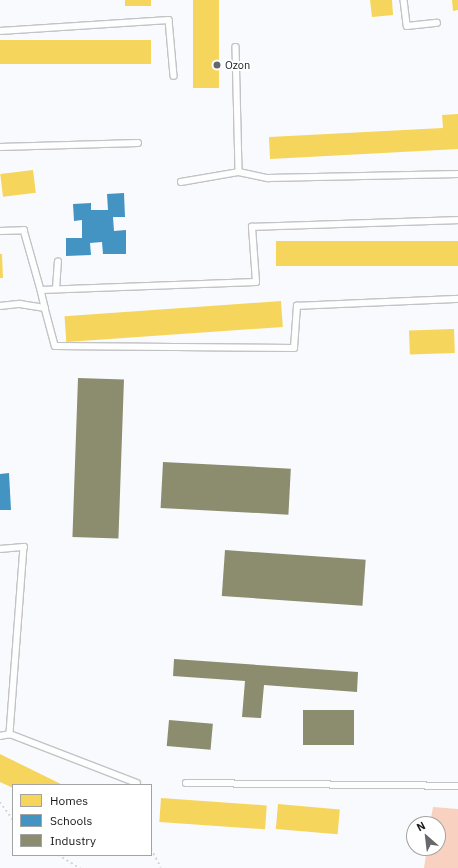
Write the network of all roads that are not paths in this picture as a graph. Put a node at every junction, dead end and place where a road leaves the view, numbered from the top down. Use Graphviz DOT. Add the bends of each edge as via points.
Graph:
graph roads {
  1 [pos="404,0"];
  2 [pos="436,23"];
  3 [pos="0,30"];
  4 [pos="236,47"];
  5 [pos="174,76"];
  6 [pos="138,143"];
  7 [pos="0,147"];
  8 [pos="240,172"];
  9 [pos="458,174"];
  10 [pos="181,182"];
  11 [pos="458,220"];
  12 [pos="0,231"];
  13 [pos="58,262"];
  14 [pos="56,289"];
  15 [pos="41,290"];
  16 [pos="458,299"];
  17 [pos="0,306"];
  18 [pos="45,308"];
  19 [pos="0,549"];
  20 [pos="10,734"];
  21 [pos="0,736"];
  22 [pos="137,783"];
  23 [pos="186,783"];
  24 [pos="458,786"];
  1 -- 2 [label="lane" via="407,26"];
  3 -- 5 [label="lane" via="169,20"];
  4 -- 8 [label="lane"];
  6 -- 7 [label="lane"];
  8 -- 9 [label="lane" via="268,178"];
  8 -- 10 [label="lane"];
  11 -- 14 [label="lane" via="252,227 256,282"];
  12 -- 15 [label="lane" via="24,230"];
  13 -- 14 [label="lane"];
  14 -- 15 [label="lane"];
  15 -- 18 [label="lane"];
  16 -- 18 [label="lane" via="297,306 294,348 55,346"];
  17 -- 18 [label="lane" via="20,304"];
  19 -- 20 [label="lane" via="24,547"];
  20 -- 21 [label="lane"];
  20 -- 22 [label="lane"];
  23 -- 24 [label="lane"];
}
